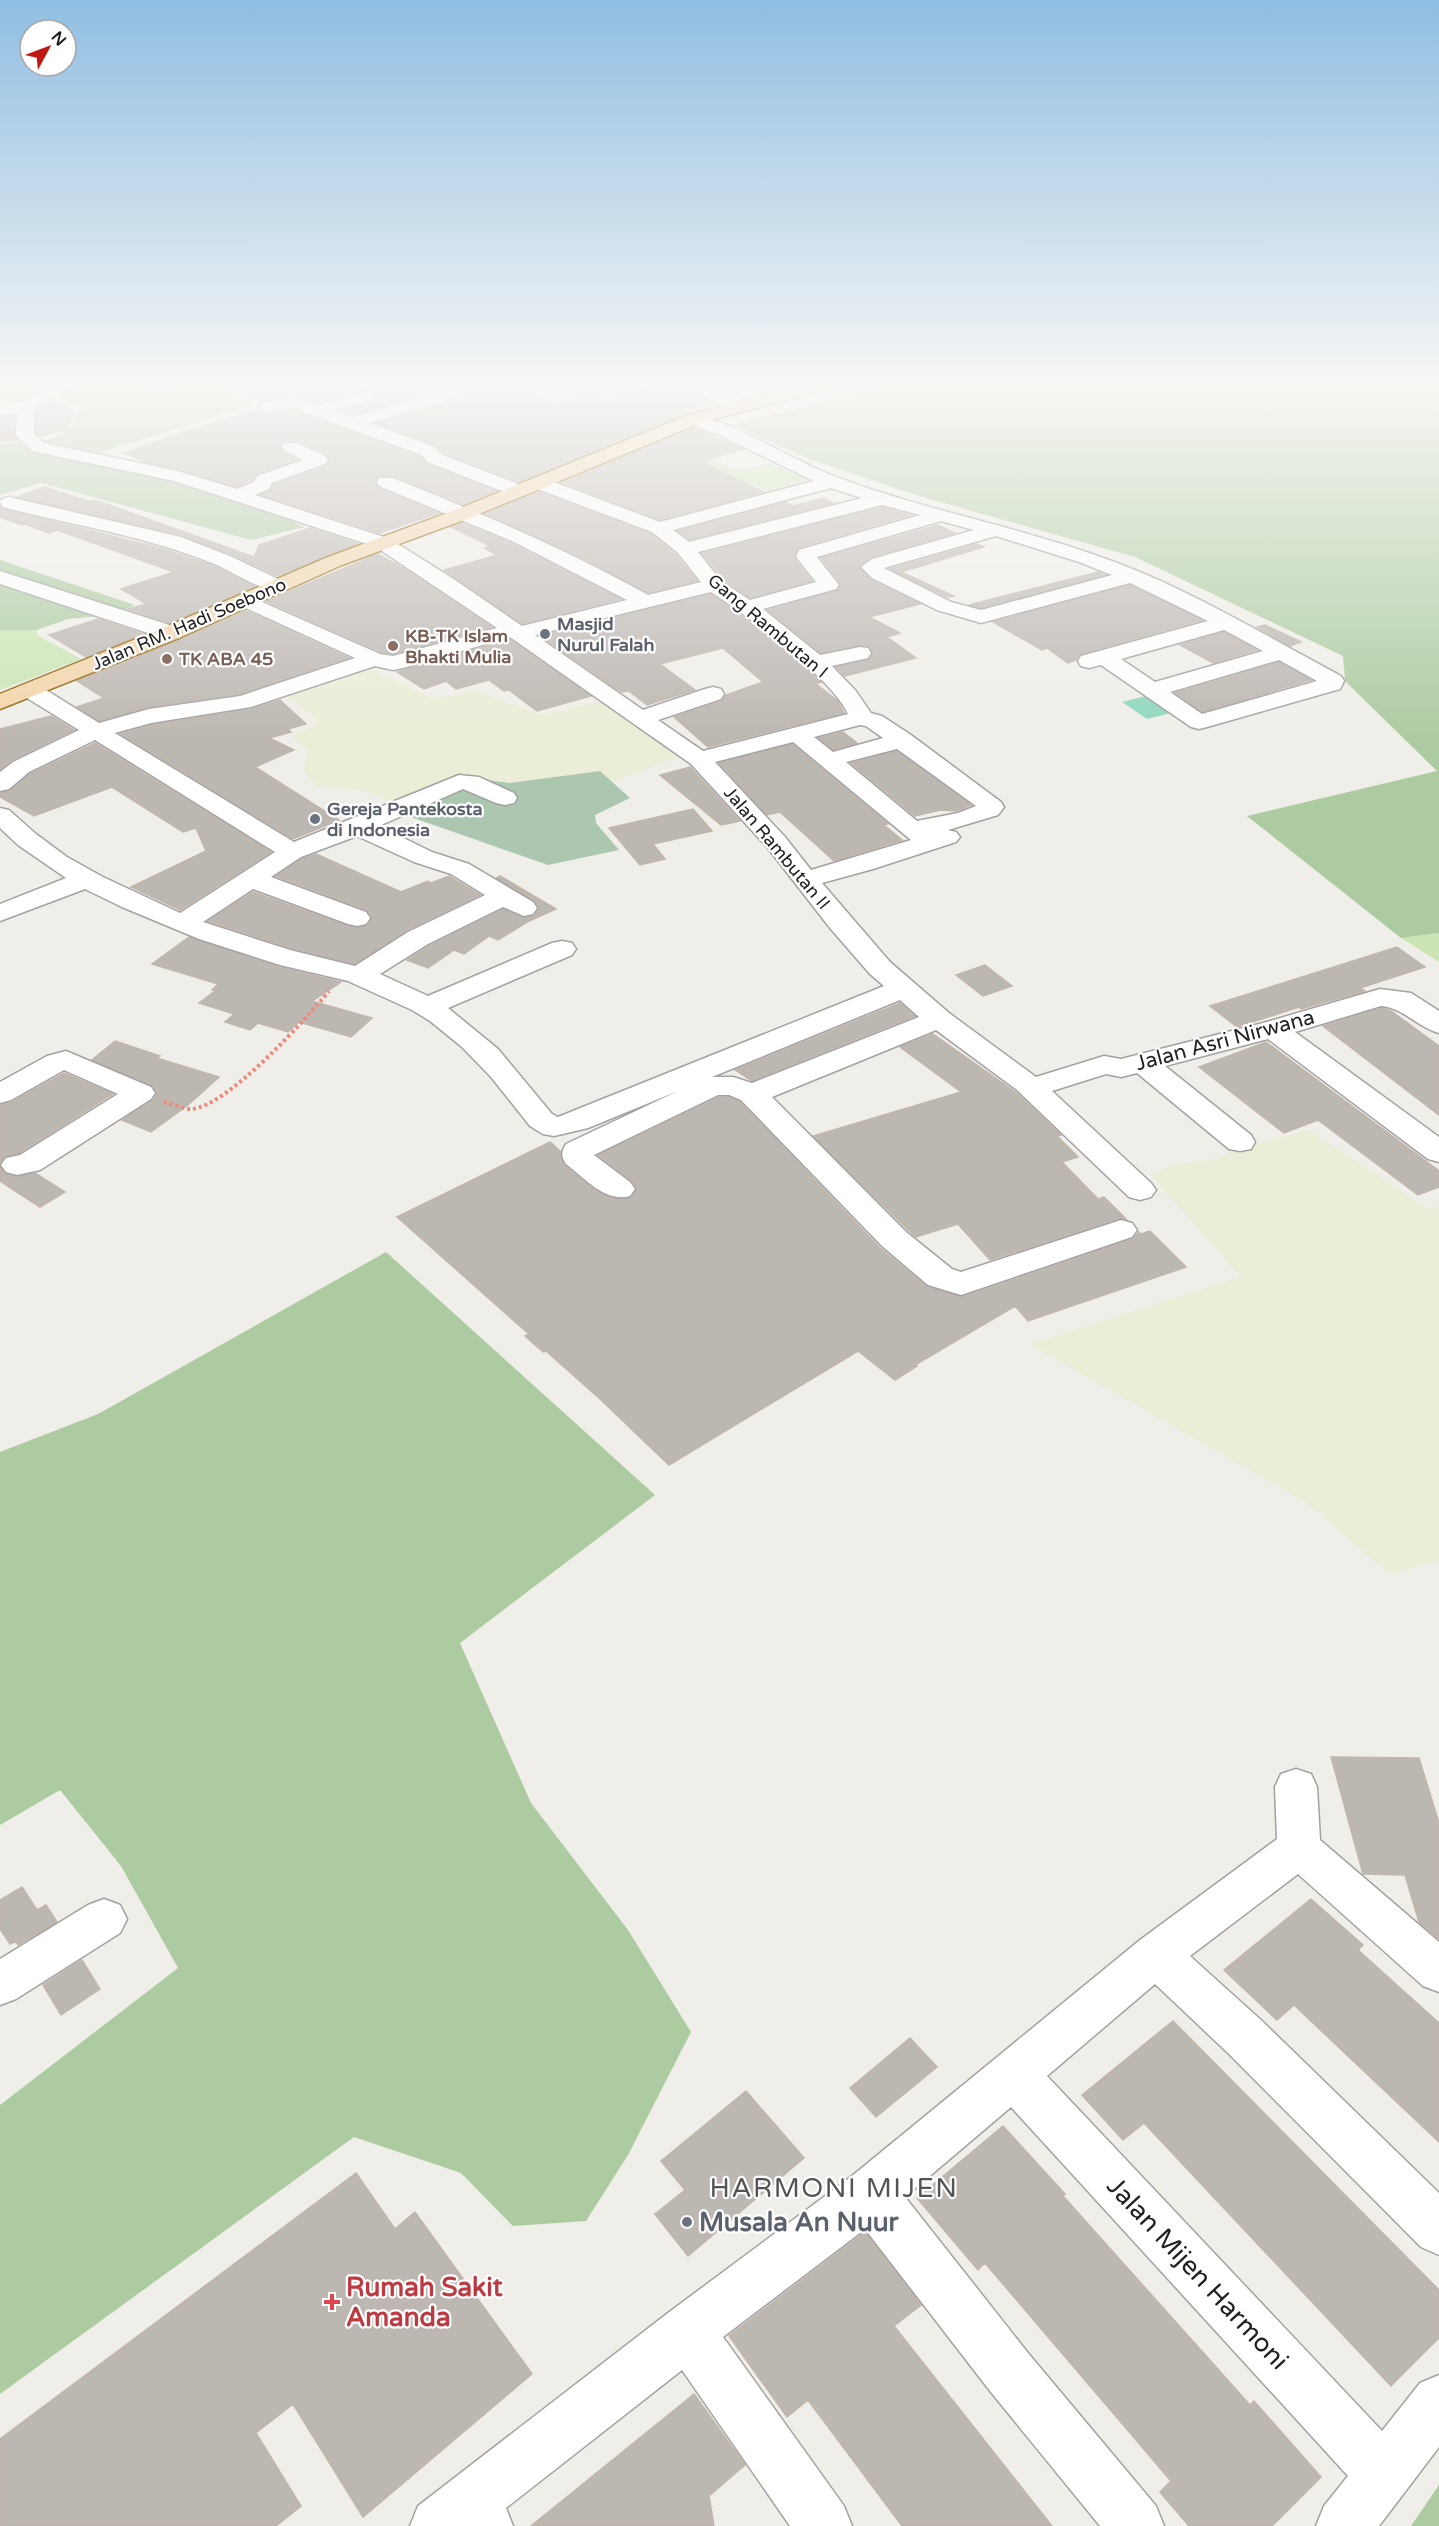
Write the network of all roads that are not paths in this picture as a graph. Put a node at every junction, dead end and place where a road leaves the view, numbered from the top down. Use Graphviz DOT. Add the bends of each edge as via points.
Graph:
graph roads {
  1 [pos="13,504"];
  2 [pos="262,504"];
  3 [pos="442,504"];
  4 [pos="487,504"];
  5 [pos="594,504"];
  6 [pos="749,504"];
  7 [pos="863,504"];
  8 [pos="900,504"];
  9 [pos="465,513"];
  10 [pos="941,515"];
  11 [pos="658,528"];
  12 [pos="996,530"];
  13 [pos="383,543"];
  14 [pos="685,549"];
  15 [pos="1132,576"];
  16 [pos="0,577"];
  17 [pos="854,580"];
  18 [pos="714,585"];
  19 [pos="277,586"];
  20 [pos="1161,589"];
  21 [pos="244,600"];
  22 [pos="646,602"];
  23 [pos="747,607"];
  24 [pos="1020,607"];
  25 [pos="982,618"];
  26 [pos="1044,620"];
  27 [pos="1226,622"];
  28 [pos="961,626"];
  29 [pos="515,631"];
  30 [pos="171,633"];
  31 [pos="860,653"];
  32 [pos="1281,653"];
  33 [pos="374,659"];
  34 [pos="815,663"];
  35 [pos="30,690"];
  36 [pos="1152,690"];
  37 [pos="713,694"];
  38 [pos="0,702"];
  39 [pos="640,718"];
  40 [pos="860,718"];
  41 [pos="95,731"];
  42 [pos="798,735"];
  43 [pos="903,740"];
  44 [pos="699,759"];
  45 [pos="828,760"];
  46 [pos="0,784"];
  47 [pos="505,798"];
  48 [pos="0,815"];
  49 [pos="355,828"];
  50 [pos="921,836"];
  51 [pos="29,840"];
  52 [pos="0,850"];
  53 [pos="292,852"];
  54 [pos="251,879"];
  55 [pos="805,879"];
  56 [pos="84,880"];
  57 [pos="0,913"];
  58 [pos="357,918"];
  59 [pos="183,923"];
  60 [pos="562,950"];
  61 [pos="355,975"];
  62 [pos="902,989"];
  63 [pos="426,1007"];
  64 [pos="939,1019"];
  65 [pos="1439,1024"];
  66 [pos="1273,1029"];
  67 [pos="1132,1065"];
  68 [pos="0,1094"];
  69 [pos="752,1094"];
  70 [pos="1040,1096"];
  71 [pos="1240,1142"];
  72 [pos="1435,1145"];
  73 [pos="17,1165"];
  74 [pos="619,1189"];
  75 [pos="1140,1190"];
  76 [pos="1122,1230"];
  77 [pos="1296,1787"];
  78 [pos="1299,1848"];
  79 [pos="104,1919"];
  80 [pos="1156,1955"];
  81 [pos="1439,1971"];
  82 [pos="0,1984"];
  83 [pos="1013,2074"];
  84 [pos="870,2194"];
  85 [pos="1439,2229"];
  86 [pos="687,2332"];
  87 [pos="1439,2402"];
  88 [pos="1383,2473"];
  89 [pos="465,2518"];
  90 [pos="824,2526"];
  91 [pos="1136,2526"];
  92 [pos="1344,2526"];
  1 -- 19 [label="street" via="174,542"];
  2 -- 13 [label="street, Jalan Rambutan II"];
  3 -- 9 [label="street"];
  4 -- 9 [label="main road, Jalan RM. Hadi Soebono"];
  5 -- 11 [label="street, Gang Rambutan I"];
  6 -- 11 [label="street"];
  7 -- 14 [label="street"];
  8 -- 10 [label="street"];
  9 -- 13 [label="main road, Jalan RM. Hadi Soebono"];
  9 -- 22 [label="street" via="602,577"];
  10 -- 12 [label="street"];
  10 -- 17 [label="street" via="806,554"];
  11 -- 14 [label="street, Gang Rambutan I"];
  12 -- 15 [label="street"];
  12 -- 17 [label="street" via="873,565"];
  13 -- 19 [label="main road, Jalan RM. Hadi Soebono"];
  13 -- 29 [label="street, Jalan Rambutan II"];
  14 -- 18 [label="street, Gang Rambutan I"];
  15 -- 20 [label="street"];
  15 -- 24 [label="street"];
  16 -- 30 [label="street"];
  17 -- 23 [label="street"];
  17 -- 25 [label="street"];
  18 -- 22 [label="street"];
  18 -- 23 [label="street, Gang Rambutan I"];
  19 -- 21 [label="main road, Jalan RM. Hadi Soebono"];
  20 -- 26 [label="street"];
  20 -- 27 [label="street"];
  21 -- 30 [label="main road, Jalan RM. Hadi Soebono"];
  21 -- 33 [label="street"];
  22 -- 29 [label="street"];
  23 -- 34 [label="street, Gang Rambutan I"];
  24 -- 25 [label="street"];
  24 -- 26 [label="street"];
  25 -- 26 [label="street" via="1005,630"];
  25 -- 28 [label="street"];
  27 -- 32 [label="street"];
  27 -- 36 [label="street" via="1096,659"];
  29 -- 33 [label="street" via="393,663"];
  29 -- 39 [label="street, Jalan Rambutan II"];
  30 -- 35 [label="main road, Jalan RM. Hadi Soebono"];
  31 -- 34 [label="street"];
  32 -- 36 [label="street"];
  32 -- 36 [label="street" via="1331,678 1332,684 1198,722"];
  33 -- 41 [label="street" via="243,702 149,716"];
  34 -- 40 [label="street, Gang Rambutan I" via="847,695"];
  35 -- 38 [label="main road, Jalan RM. Hadi Soebono"];
  35 -- 41 [label="street"];
  37 -- 39 [label="street"];
  39 -- 44 [label="street, Jalan Rambutan II"];
  40 -- 42 [label="street"];
  40 -- 43 [label="street" via="874,721"];
  41 -- 46 [label="street" via="48,752"];
  41 -- 53 [label="street"];
  42 -- 44 [label="street"];
  42 -- 45 [label="street"];
  43 -- 45 [label="street"];
  43 -- 50 [label="street" via="992,807 964,819 959,831"];
  44 -- 55 [label="street, Jalan Rambutan II"];
  45 -- 50 [label="street"];
  47 -- 49 [label="street" via="471,782 459,782"];
  48 -- 51 [label="street"];
  49 -- 53 [label="street"];
  49 -- 61 [label="street" via="374,832 423,857 460,868 514,902 418,938"];
  50 -- 55 [label="street" via="864,864"];
  51 -- 52 [label="street"];
  51 -- 56 [label="street"];
  53 -- 54 [label="street"];
  54 -- 58 [label="street"];
  54 -- 59 [label="street"];
  55 -- 62 [label="street, Jalan Rambutan II"];
  56 -- 57 [label="street"];
  56 -- 59 [label="street"];
  59 -- 61 [label="street" via="279,956"];
  60 -- 63 [label="street"];
  61 -- 63 [label="street"];
  62 -- 63 [label="street" via="578,1122 554,1127 541,1120 482,1049"];
  62 -- 64 [label="street, Jalan Rambutan II"];
  64 -- 69 [label="street"];
  64 -- 70 [label="street, Jalan Rambutan II"];
  65 -- 66 [label="street, Jalan Asri Nirwana" via="1411,1004 1390,996"];
  66 -- 67 [label="street, Jalan Asri Nirwana"];
  66 -- 72 [label="street"];
  67 -- 70 [label="street, Jalan Asri Nirwana" via="1120,1076"];
  67 -- 71 [label="street"];
  68 -- 73 [label="street" via="66,1060 140,1093 29,1163"];
  69 -- 74 [label="street" via="733,1086 713,1086 577,1151 577,1157"];
  69 -- 76 [label="street" via="894,1239 951,1282 962,1284"];
  70 -- 75 [label="street, Jalan Rambutan II"];
  77 -- 78 [label="street"];
  78 -- 80 [label="street"];
  78 -- 81 [label="street"];
  79 -- 82 [label="street"];
  80 -- 83 [label="street"];
  80 -- 85 [label="street"];
  83 -- 84 [label="street"];
  83 -- 88 [label="street, Jalan Mijen Harmoni"];
  84 -- 86 [label="street"];
  84 -- 91 [label="street"];
  86 -- 89 [label="street"];
  86 -- 90 [label="street"];
  87 -- 88 [label="street"];
  88 -- 92 [label="street"];
}
